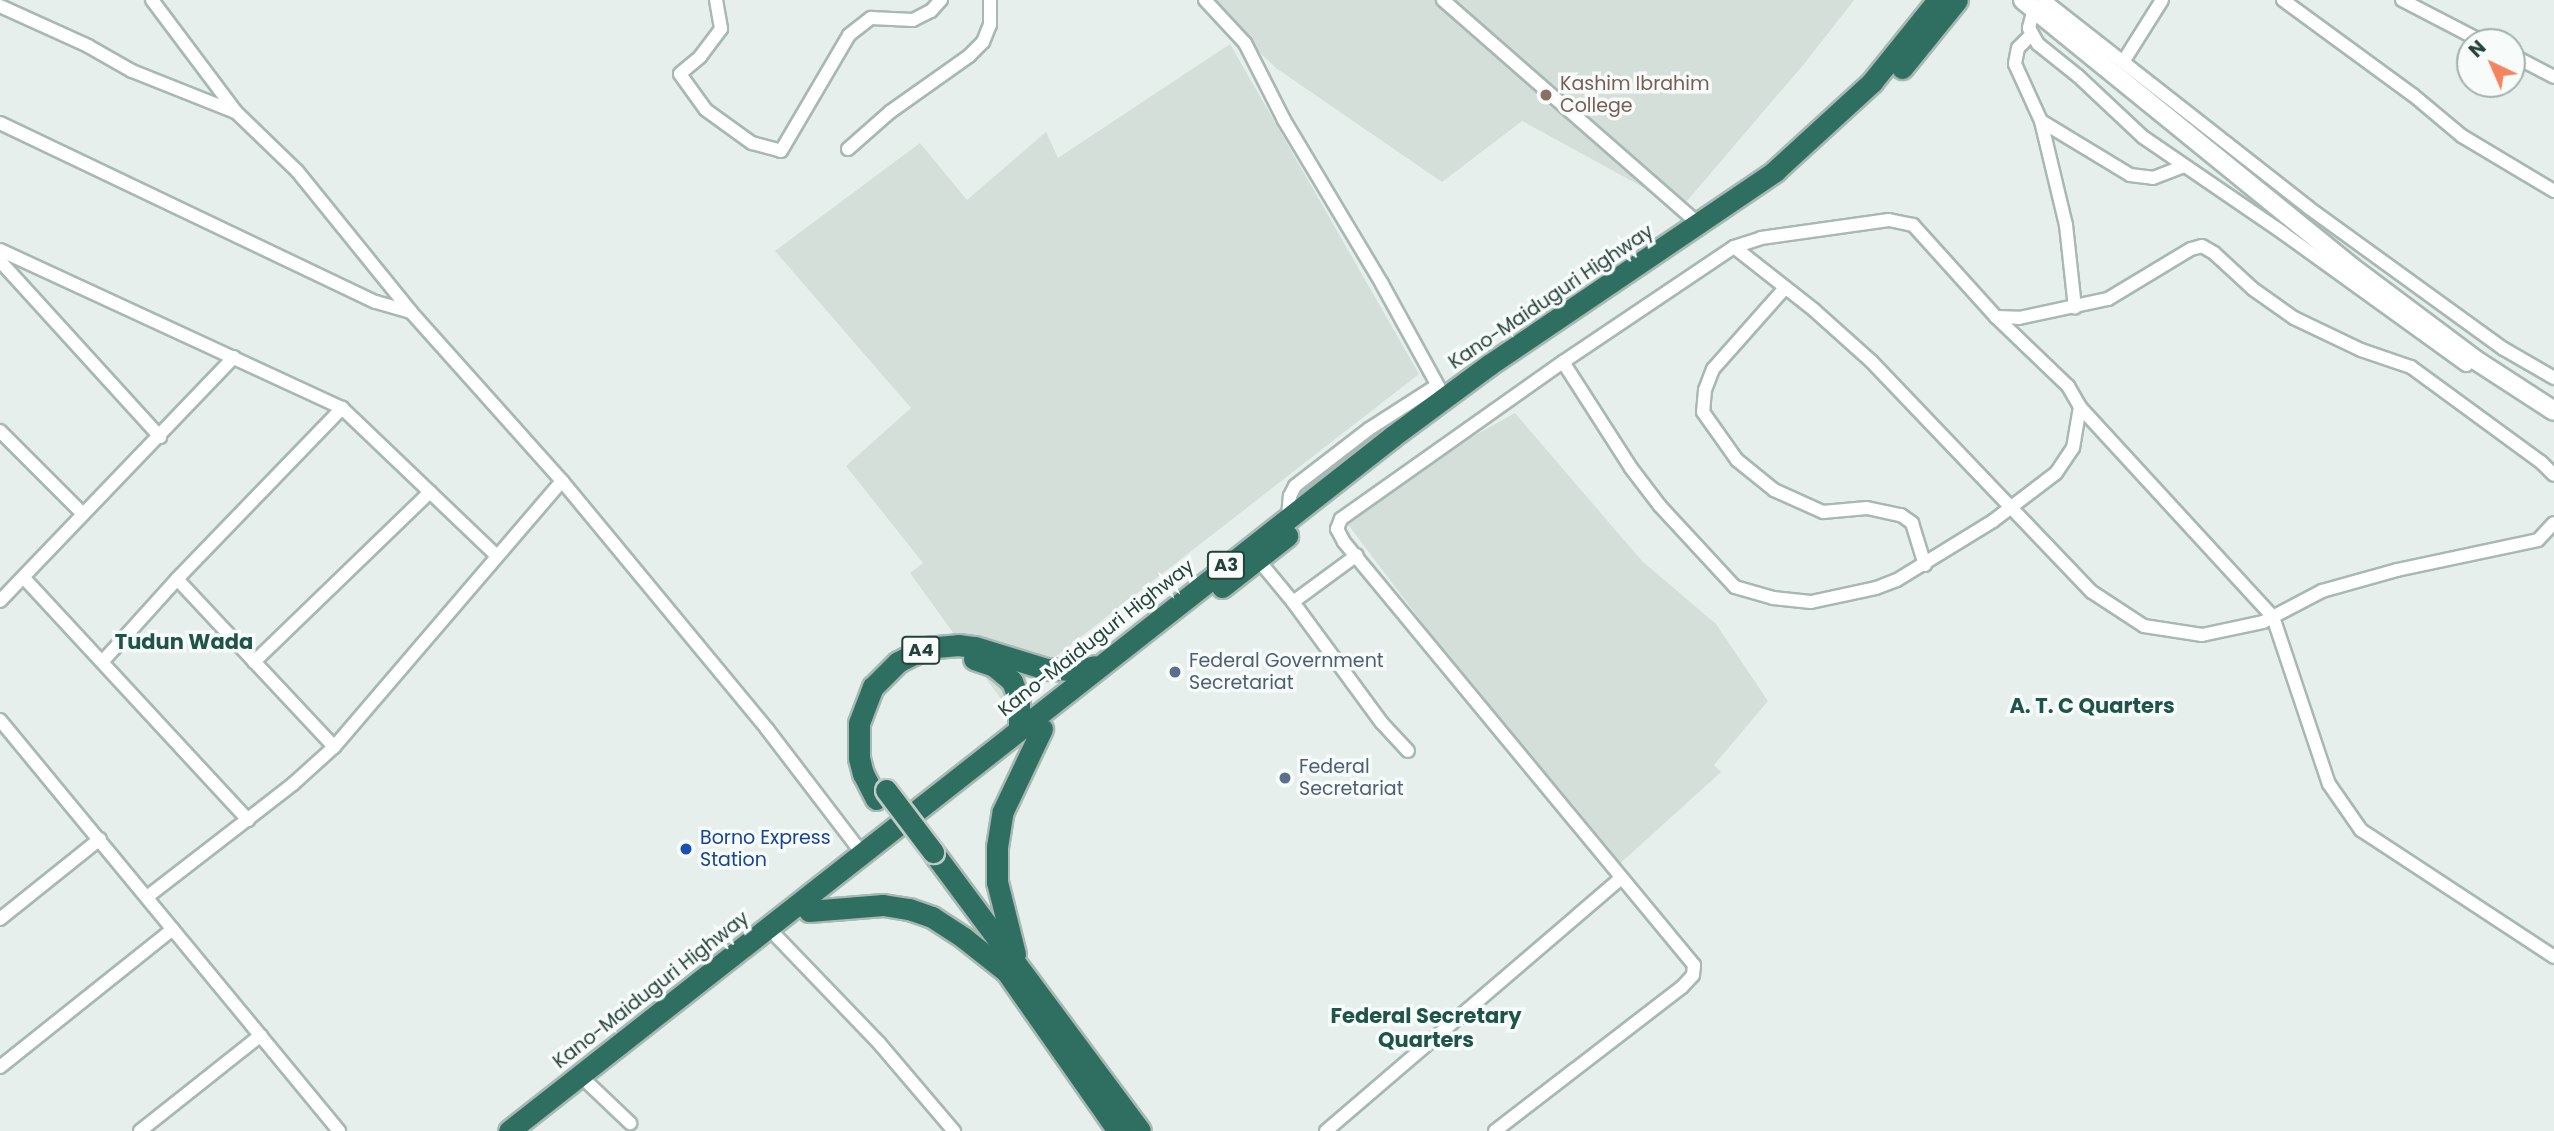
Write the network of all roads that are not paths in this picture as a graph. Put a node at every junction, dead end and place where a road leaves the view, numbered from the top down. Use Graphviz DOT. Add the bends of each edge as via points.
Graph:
graph roads {
  1 [pos="152,0"];
  2 [pos="716,0"];
  3 [pos="941,0"];
  4 [pos="990,0"];
  5 [pos="1205,0"];
  6 [pos="1443,0"];
  7 [pos="1938,0"];
  8 [pos="1957,0"];
  9 [pos="2162,0"];
  10 [pos="2283,0"];
  11 [pos="2402,0"];
  12 [pos="2033,3"];
  13 [pos="0,6"];
  14 [pos="2456,28"];
  15 [pos="2031,35"];
  16 [pos="2123,62"];
  17 [pos="2526,62"];
  18 [pos="2554,77"];
  19 [pos="236,113"];
  20 [pos="2041,121"];
  21 [pos="0,123"];
  22 [pos="848,149"];
  23 [pos="2184,166"];
  24 [pos="2554,191"];
  25 [pos="1699,224"];
  26 [pos="1734,247"];
  27 [pos="0,250"];
  28 [pos="0,261"];
  29 [pos="1785,288"];
  30 [pos="2075,308"];
  31 [pos="411,312"];
  32 [pos="1996,317"];
  33 [pos="234,357"];
  34 [pos="1563,362"];
  35 [pos="2466,365"];
  36 [pos="2554,378"];
  37 [pos="1440,392"];
  38 [pos="2080,407"];
  39 [pos="342,408"];
  40 [pos="2554,411"];
  41 [pos="1,435"];
  42 [pos="160,437"];
  43 [pos="2554,475"];
  44 [pos="562,481"];
  45 [pos="430,492"];
  46 [pos="2013,506"];
  47 [pos="82,513"];
  48 [pos="2554,523"];
  49 [pos="1253,554"];
  50 [pos="1357,555"];
  51 [pos="497,556"];
  52 [pos="1925,565"];
  53 [pos="24,578"];
  54 [pos="177,579"];
  55 [pos="0,601"];
  56 [pos="1293,602"];
  57 [pos="2273,617"];
  58 [pos="103,661"];
  59 [pos="254,662"];
  60 [pos="1097,665"];
  61 [pos="2,727"];
  62 [pos="1019,728"];
  63 [pos="1042,729"];
  64 [pos="334,747"];
  65 [pos="1408,751"];
  66 [pos="881,795"];
  67 [pos="248,820"];
  68 [pos="100,839"];
  69 [pos="862,852"];
  70 [pos="1620,878"];
  71 [pos="147,897"];
  72 [pos="809,911"];
  73 [pos="0,919"];
  74 [pos="173,929"];
  75 [pos="776,937"];
  76 [pos="2554,957"];
  77 [pos="1013,968"];
  78 [pos="261,1035"];
  79 [pos="0,1067"];
  80 [pos="589,1084"];
  81 [pos="630,1123"];
  82 [pos="1331,1130"];
  83 [pos="140,1131"];
  84 [pos="339,1131"];
  85 [pos="509,1131"];
  86 [pos="529,1131"];
  87 [pos="954,1131"];
  88 [pos="1118,1131"];
  89 [pos="1140,1131"];
  90 [pos="1495,1131"];
  1 -- 19 [label="street"];
  2 -- 3 [label="street" via="721,29 680,74 706,110 751,143 781,151 849,35 871,18 912,20"];
  4 -- 22 [label="street" via="990,25 983,43 890,111"];
  5 -- 37 [label="street" via="1245,43 1284,120"];
  6 -- 25 [label="street"];
  7 -- 25 [label="highway, Kano-Maiduguri Highway / A3" via="1848,106 1775,171"];
  8 -- 49 [label="highway, Kano-Maiduguri Highway / A3" via="1914,56 1863,110 1799,167 1670,261 1466,397"];
  9 -- 16 [label="street"];
  10 -- 24 [label="street" via="2462,136"];
  11 -- 14 [label="street"];
  12 -- 15 [label="street"];
  12 -- 16 [label="street"];
  12 -- 40 [label="street" via="2353,268 2474,359"];
  13 -- 19 [label="street" via="132,71"];
  15 -- 20 [label="street" via="2018,48 2015,64"];
  15 -- 23 [label="street" via="2143,138"];
  16 -- 36 [label="street" via="2309,208 2504,349"];
  17 -- 18 [label="street"];
  19 -- 31 [label="street" via="297,171"];
  20 -- 23 [label="street" via="2130,175 2153,178"];
  20 -- 30 [label="street" via="2066,225"];
  21 -- 31 [label="street" via="376,302"];
  23 -- 35 [label="street"];
  25 -- 37 [label="highway, Kano-Maiduguri Highway / A3"];
  26 -- 29 [label="street"];
  26 -- 32 [label="street" via="1761,238 1899,220 1913,225"];
  26 -- 34 [label="street"];
  27 -- 33 [label="street"];
  28 -- 42 [label="street"];
  29 -- 46 [label="street" via="1871,361"];
  29 -- 52 [label="street" via="1713,369 1703,412 1737,460 1774,490 1823,512 1867,508 1901,515 1912,523"];
  30 -- 32 [label="street" via="2019,318"];
  30 -- 43 [label="street" via="2108,299 2202,246 2294,318 2361,350 2411,367"];
  31 -- 44 [label="street"];
  32 -- 38 [label="street" via="2068,386"];
  33 -- 39 [label="street"];
  33 -- 42 [label="street"];
  34 -- 50 [label="street" via="1341,519 1337,529"];
  34 -- 52 [label="street" via="1630,468 1735,587 1811,602 1875,588"];
  37 -- 49 [label="highway, Kano-Maiduguri Highway / A3" via="1288,517"];
  38 -- 46 [label="street" via="2073,448 2056,473"];
  38 -- 57 [label="street"];
  39 -- 45 [label="street"];
  39 -- 54 [label="street"];
  41 -- 47 [label="street"];
  42 -- 47 [label="street"];
  44 -- 51 [label="street"];
  44 -- 69 [label="street"];
  45 -- 51 [label="street"];
  45 -- 59 [label="street"];
  46 -- 52 [label="street"];
  46 -- 57 [label="street" via="2092,592 2144,626 2202,635"];
  47 -- 53 [label="street"];
  48 -- 57 [label="street" via="2538,540 2335,587"];
  49 -- 56 [label="street"];
  49 -- 60 [label="highway, Kano-Maiduguri Highway / A3"];
  49 -- 63 [label="highway, Kano-Maiduguri Highway / A3"];
  50 -- 56 [label="street"];
  50 -- 70 [label="street"];
  51 -- 64 [label="street"];
  53 -- 55 [label="street"];
  53 -- 58 [label="street"];
  54 -- 58 [label="street"];
  54 -- 59 [label="street"];
  56 -- 65 [label="street"];
  57 -- 76 [label="street" via="2329,784 2361,830"];
  58 -- 67 [label="street"];
  59 -- 64 [label="street"];
  60 -- 62 [label="highway, Kano-Maiduguri Highway / A3"];
  60 -- 66 [label="highway, A4" via="1046,669 975,646 958,645 925,648 906,658 873,687 859,723 863,774"];
  61 -- 68 [label="street"];
  62 -- 66 [label="highway, A4" via="1016,689 994,666 959,657 925,663 891,687 873,717 869,745"];
  62 -- 69 [label="highway, Kano-Maiduguri Highway / A3"];
  63 -- 72 [label="highway, Kano-Maiduguri Highway / A3"];
  63 -- 77 [label="highway" via="1003,811 997,847 997,882"];
  64 -- 67 [label="street"];
  66 -- 77 [label="highway, A4"];
  67 -- 71 [label="street"];
  68 -- 71 [label="street"];
  68 -- 73 [label="street"];
  69 -- 85 [label="highway, Kano-Maiduguri Highway / A3"];
  70 -- 82 [label="street"];
  70 -- 90 [label="street" via="1694,965 1693,975"];
  71 -- 74 [label="street"];
  72 -- 75 [label="highway, Kano-Maiduguri Highway / A3"];
  72 -- 77 [label="highway" via="883,905 909,909 932,917"];
  74 -- 78 [label="street"];
  74 -- 79 [label="street"];
  75 -- 80 [label="highway, Kano-Maiduguri Highway / A3"];
  75 -- 87 [label="street" via="879,1043"];
  77 -- 88 [label="highway, A4"];
  77 -- 89 [label="highway, A4"];
  78 -- 83 [label="street"];
  78 -- 84 [label="street"];
  80 -- 81 [label="street"];
  80 -- 86 [label="highway, Kano-Maiduguri Highway / A3"];
}
